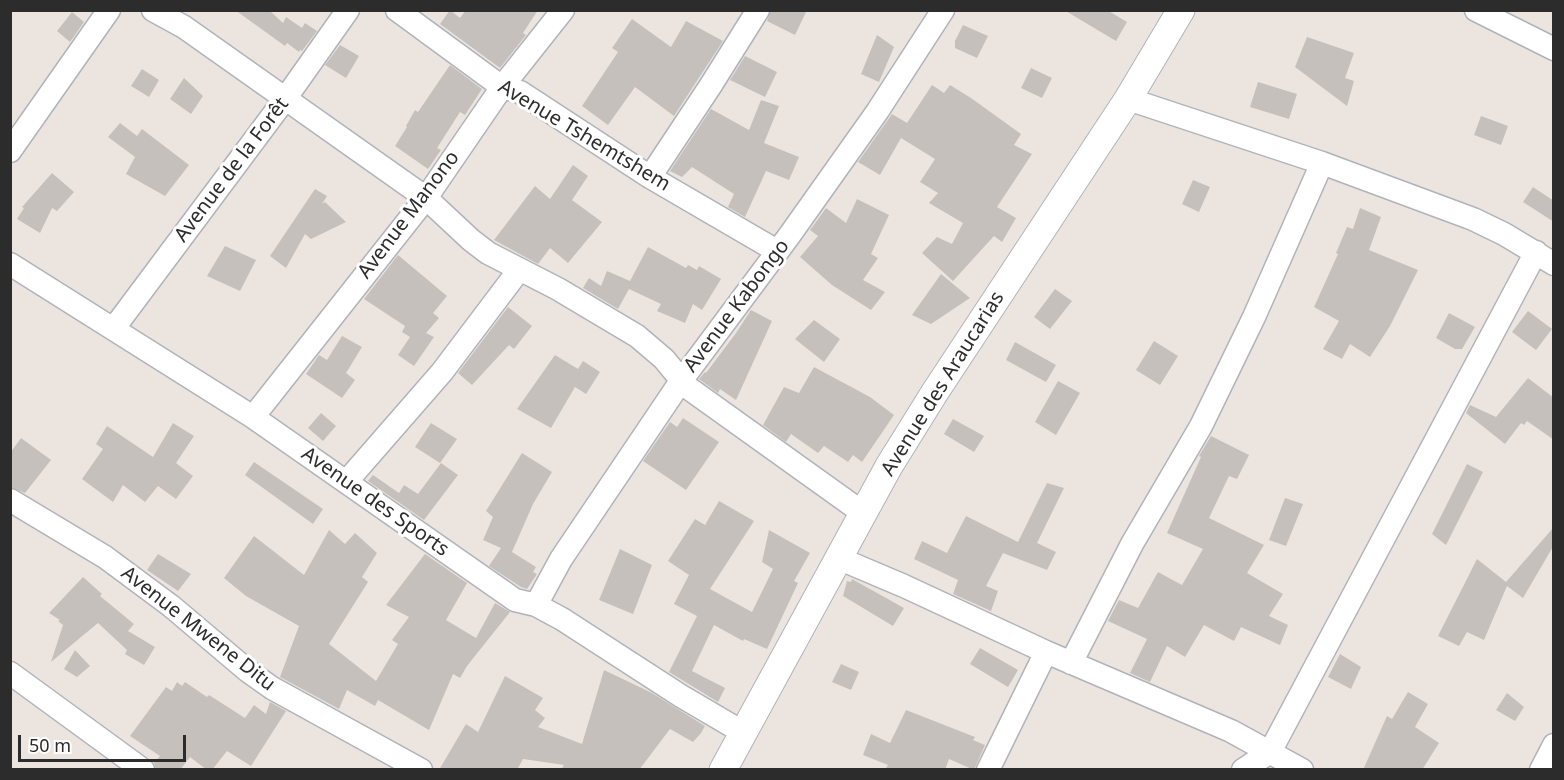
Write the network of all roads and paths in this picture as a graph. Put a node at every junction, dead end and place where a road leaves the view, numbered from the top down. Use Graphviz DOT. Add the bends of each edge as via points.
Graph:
graph roads {
  1 [pos="109,10"];
  2 [pos="153,10"];
  3 [pos="348,10"];
  4 [pos="397,10"];
  5 [pos="563,10"];
  6 [pos="758,10"];
  7 [pos="943,10"];
  8 [pos="1181,10"];
  9 [pos="1476,10"];
  10 [pos="1554,49"];
  11 [pos="502,87"];
  12 [pos="285,99"];
  13 [pos="1128,99"];
  14 [pos="10,151"];
  15 [pos="1322,163"];
  16 [pos="650,177"];
  17 [pos="426,198"];
  18 [pos="777,251"];
  19 [pos="1545,258"];
  20 [pos="10,264"];
  21 [pos="519,270"];
  22 [pos="114,328"];
  23 [pos="681,381"];
  24 [pos="253,417"];
  25 [pos="347,481"];
  26 [pos="10,500"];
  27 [pos="863,513"];
  28 [pos="838,558"];
  29 [pos="536,605"];
  30 [pos="1046,652"];
  31 [pos="1071,663"];
  32 [pos="10,674"];
  33 [pos="744,733"];
  34 [pos="1554,745"];
  35 [pos="1270,752"];
  36 [pos="143,770"];
  37 [pos="421,770"];
  38 [pos="723,770"];
  39 [pos="988,770"];
  40 [pos="1243,770"];
  41 [pos="1302,770"];
  42 [pos="1541,770"];
  1 -- 14 [label="street"];
  2 -- 12 [label="street" via="184,27"];
  3 -- 12 [label="street, Avenue de la Forêt"];
  4 -- 11 [label="street, Avenue Tshemtshem"];
  5 -- 11 [label="street, Avenue Manono"];
  6 -- 16 [label="street"];
  7 -- 18 [label="street, Avenue Kabongo" via="877,112"];
  8 -- 13 [label="street, Avenue des Araucarias"];
  9 -- 10 [label="street"];
  11 -- 16 [label="street, Avenue Tshemtshem" via="520,92"];
  11 -- 17 [label="street, Avenue Manono"];
  12 -- 17 [label="street"];
  12 -- 22 [label="street, Avenue de la Forêt"];
  13 -- 15 [label="street"];
  13 -- 27 [label="street, Avenue des Araucarias" via="935,392"];
  15 -- 19 [label="street" via="1473,219"];
  15 -- 31 [label="street" via="1201,426 1132,544"];
  16 -- 18 [label="street, Avenue Tshemtshem"];
  17 -- 21 [label="street" via="471,240"];
  17 -- 24 [label="street, Avenue Manono"];
  18 -- 23 [label="street, Avenue Kabongo"];
  19 -- 35 [label="street"];
  20 -- 22 [label="street, Avenue des Sports"];
  21 -- 23 [label="street" via="637,336 664,359"];
  21 -- 25 [label="street" via="442,372"];
  22 -- 24 [label="street, Avenue des Sports"];
  23 -- 27 [label="street"];
  23 -- 29 [label="street, Avenue Kabongo" via="561,559"];
  24 -- 25 [label="street, Avenue des Sports"];
  25 -- 29 [label="street, Avenue des Sports" via="515,600"];
  26 -- 37 [label="street, Avenue Mwene Ditu" via="105,557 272,688"];
  27 -- 28 [label="street, Avenue des Araucarias"];
  28 -- 30 [label="street"];
  28 -- 33 [label="street, Avenue des Araucarias"];
  29 -- 33 [label="street, Avenue des Sports"];
  30 -- 31 [label="street"];
  30 -- 39 [label="street"];
  31 -- 35 [label="street" via="1231,731"];
  32 -- 36 [label="street"];
  33 -- 38 [label="street, Avenue des Araucarias"];
  34 -- 42 [label="street"];
  35 -- 40 [label="street"];
  35 -- 41 [label="street"];
}
